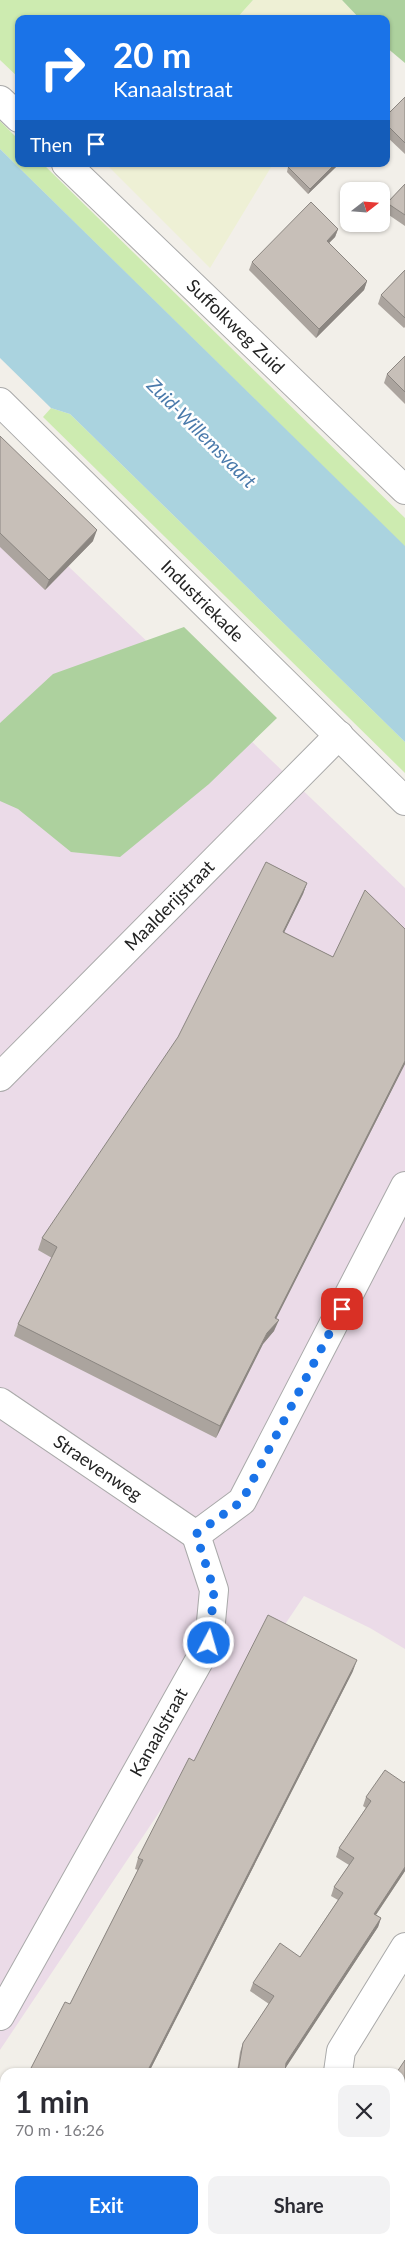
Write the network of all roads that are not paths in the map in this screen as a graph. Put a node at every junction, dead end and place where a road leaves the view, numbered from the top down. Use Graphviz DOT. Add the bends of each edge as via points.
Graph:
graph roads {
  1 [pos="0,100"];
  2 [pos="15,114"];
  3 [pos="69,167"];
  4 [pos="0,402"];
  5 [pos="405,490"];
  6 [pos="339,736"];
  7 [pos="405,801"];
  8 [pos="0,1077"];
  9 [pos="405,1186"];
  10 [pos="0,1402"];
  11 [pos="196,1534"];
  12 [pos="405,1947"];
  13 [pos="0,2016"];
  14 [pos="339,2068"];
  1 -- 2 [label="street"];
  3 -- 5 [label="street, Suffolkweg Zuid"];
  4 -- 6 [label="street, Industriekade"];
  6 -- 7 [label="street, Industriekade"];
  6 -- 8 [label="street, Maalderijstraat"];
  9 -- 11 [label="street" via="242,1501"];
  10 -- 11 [label="street, Straevenweg"];
  11 -- 13 [label="street, Kanaalstraat" via="214,1590 209,1643"];
  12 -- 14 [label="street" via="341,2051"];
}
